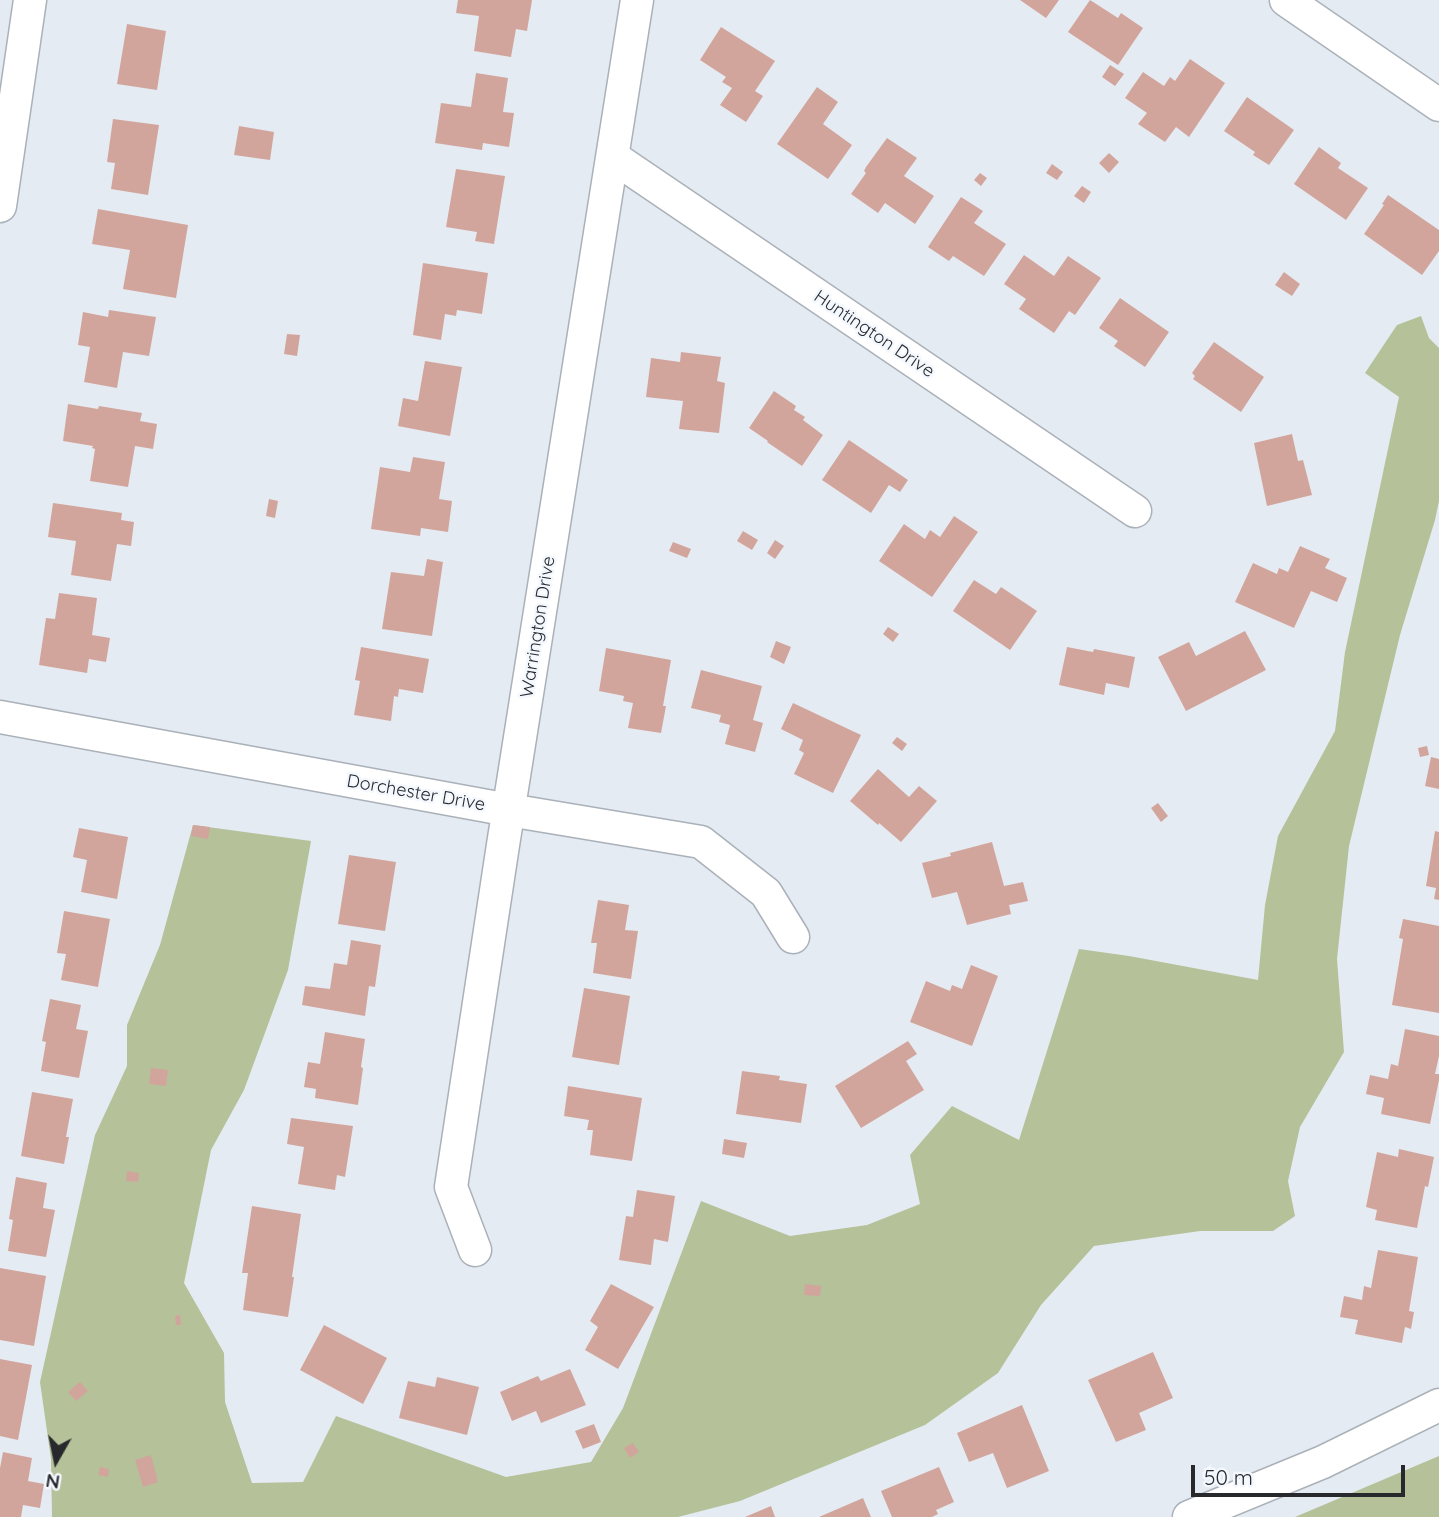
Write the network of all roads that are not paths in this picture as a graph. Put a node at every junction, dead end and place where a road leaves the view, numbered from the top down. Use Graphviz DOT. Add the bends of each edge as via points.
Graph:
graph roads {
  1 [pos="30,0"];
  2 [pos="637,0"];
  3 [pos="1286,0"];
  4 [pos="1439,105"];
  5 [pos="613,157"];
  6 [pos="0,206"];
  7 [pos="1135,511"];
  8 [pos="0,717"];
  9 [pos="509,810"];
  10 [pos="793,937"];
  11 [pos="475,1250"];
  12 [pos="1439,1405"];
  13 [pos="1189,1517"];
  1 -- 6 [label="street"];
  2 -- 5 [label="street, Warrington Drive"];
  3 -- 4 [label="street"];
  5 -- 7 [label="street, Huntington Drive"];
  5 -- 9 [label="street, Warrington Drive"];
  8 -- 9 [label="street, Dorchester Drive"];
  9 -- 10 [label="street, Dorchester Drive" via="701,842 766,893"];
  9 -- 11 [label="street, Warrington Drive" via="452,1187"];
  12 -- 13 [label="street" via="1323,1462"];
}
